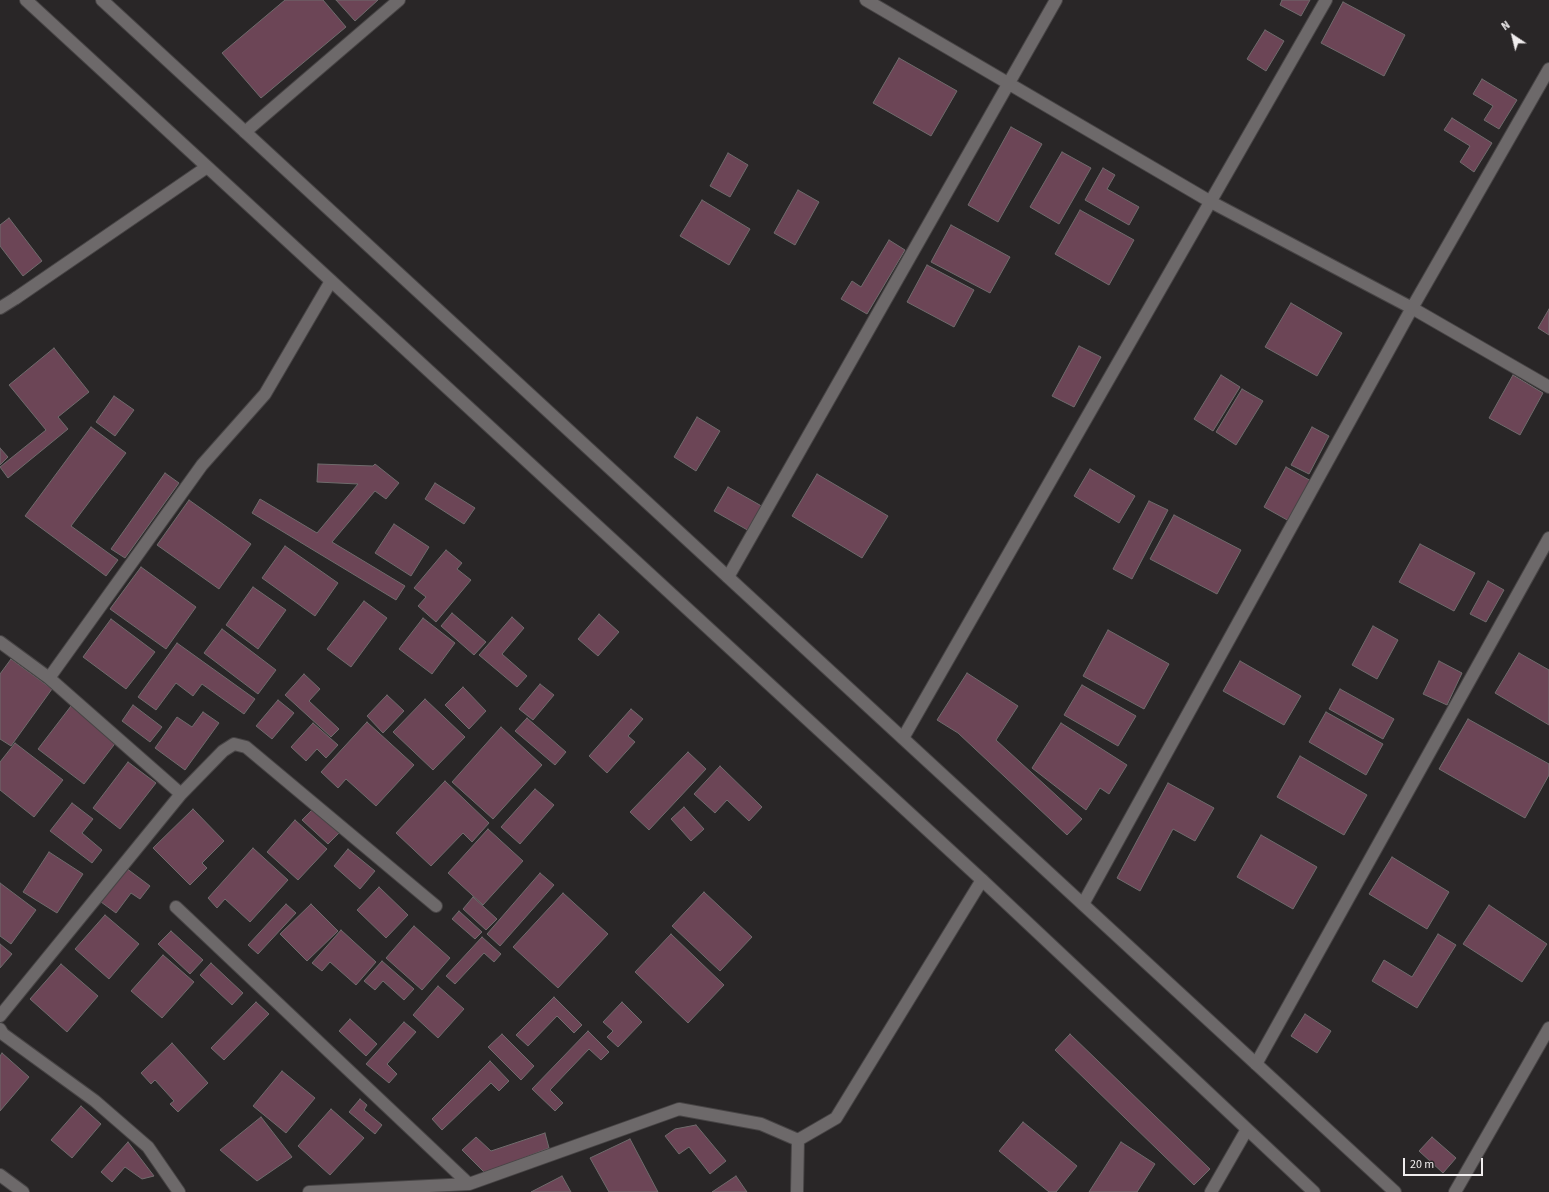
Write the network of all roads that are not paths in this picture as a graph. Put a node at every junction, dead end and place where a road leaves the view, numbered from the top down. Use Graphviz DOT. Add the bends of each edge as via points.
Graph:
graph roads {
  1 [pos="26,0"];
  2 [pos="102,0"];
  3 [pos="399,0"];
  4 [pos="866,0"];
  5 [pos="1056,0"];
  6 [pos="1326,0"];
  7 [pos="1549,69"];
  8 [pos="1009,83"];
  9 [pos="246,132"];
  10 [pos="207,167"];
  11 [pos="1211,202"];
  12 [pos="331,281"];
  13 [pos="0,308"];
  14 [pos="1412,308"];
  15 [pos="1549,387"];
  16 [pos="1549,538"];
  17 [pos="728,577"];
  18 [pos="0,642"];
  19 [pos="49,678"];
  20 [pos="902,738"];
  21 [pos="181,794"];
  22 [pos="982,880"];
  23 [pos="1083,904"];
  24 [pos="436,906"];
  25 [pos="176,908"];
  26 [pos="0,1016"];
  27 [pos="1549,1028"];
  28 [pos="0,1029"];
  29 [pos="1256,1064"];
  30 [pos="1246,1131"];
  31 [pos="798,1140"];
  32 [pos="0,1175"];
  33 [pos="469,1184"];
  34 [pos="23,1192"];
  35 [pos="179,1192"];
  36 [pos="309,1192"];
  37 [pos="797,1192"];
  38 [pos="1211,1192"];
  39 [pos="1314,1192"];
  40 [pos="1395,1192"];
  41 [pos="1455,1192"];
  1 -- 10 [label="street"];
  2 -- 9 [label="street"];
  3 -- 9 [label="street"];
  4 -- 8 [label="street"];
  5 -- 8 [label="street"];
  6 -- 11 [label="street"];
  7 -- 14 [label="street"];
  8 -- 11 [label="street"];
  8 -- 17 [label="street"];
  9 -- 17 [label="street"];
  10 -- 12 [label="street"];
  10 -- 13 [label="street"];
  11 -- 14 [label="street"];
  11 -- 20 [label="street"];
  12 -- 19 [label="street" via="265,394 202,465"];
  12 -- 22 [label="street"];
  14 -- 15 [label="street"];
  14 -- 23 [label="street"];
  16 -- 29 [label="street"];
  17 -- 20 [label="street"];
  18 -- 19 [label="street"];
  19 -- 21 [label="street"];
  20 -- 23 [label="street"];
  21 -- 24 [label="street" via="223,751 234,744 246,747"];
  21 -- 26 [label="street"];
  22 -- 30 [label="street"];
  22 -- 31 [label="street" via="836,1118"];
  23 -- 29 [label="street"];
  25 -- 33 [label="street"];
  27 -- 41 [label="street"];
  28 -- 35 [label="street" via="3,1034 95,1101 148,1147"];
  29 -- 40 [label="street"];
  30 -- 38 [label="street"];
  30 -- 39 [label="street"];
  31 -- 33 [label="street" via="761,1124 679,1109"];
  31 -- 37 [label="street"];
  32 -- 34 [label="street"];
  33 -- 36 [label="street"];
}
